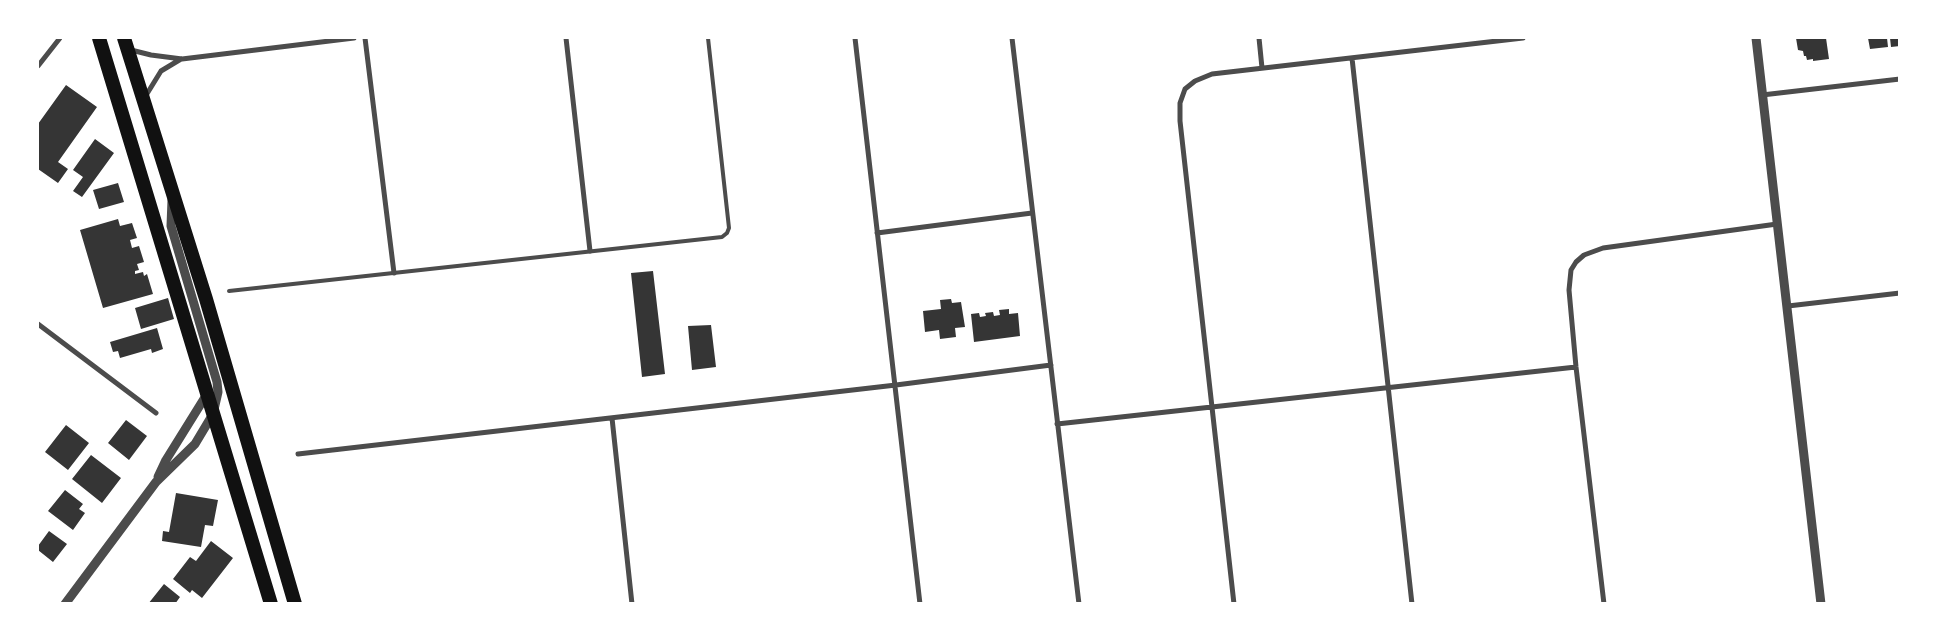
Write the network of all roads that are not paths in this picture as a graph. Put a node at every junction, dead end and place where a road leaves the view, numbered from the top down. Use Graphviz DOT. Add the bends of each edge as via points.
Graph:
graph roads {
  1 [pos="60,38"];
  2 [pos="99,38"];
  3 [pos="354,38"];
  4 [pos="365,38"];
  5 [pos="566,38"];
  6 [pos="708,38"];
  7 [pos="855,38"];
  8 [pos="1012,38"];
  9 [pos="1259,38"];
  10 [pos="1523,38"];
  11 [pos="1756,38"];
  12 [pos="1482,40"];
  13 [pos="126,43"];
  14 [pos="1352,58"];
  15 [pos="182,59"];
  16 [pos="38,66"];
  17 [pos="1262,68"];
  18 [pos="1900,79"];
  19 [pos="1762,95"];
  20 [pos="144,98"];
  21 [pos="172,191"];
  22 [pos="1032,213"];
  23 [pos="1777,224"];
  24 [pos="877,233"];
  25 [pos="590,251"];
  26 [pos="394,273"];
  27 [pos="229,291"];
  28 [pos="1900,293"];
  29 [pos="1788,306"];
  30 [pos="38,324"];
  31 [pos="1050,365"];
  32 [pos="1576,367"];
  33 [pos="896,385"];
  34 [pos="1388,387"];
  35 [pos="207,394"];
  36 [pos="1212,406"];
  37 [pos="156,413"];
  38 [pos="213,414"];
  39 [pos="612,418"];
  40 [pos="1057,424"];
  41 [pos="298,454"];
  42 [pos="156,482"];
  43 [pos="269,601"];
  44 [pos="65,604"];
  45 [pos="295,604"];
  46 [pos="632,604"];
  47 [pos="920,604"];
  48 [pos="1080,604"];
  49 [pos="1234,604"];
  50 [pos="1412,604"];
  51 [pos="1604,604"];
  52 [pos="1822,604"];
  1 -- 16 [label="street"];
  2 -- 35 [label="highway"];
  3 -- 15 [label="street"];
  4 -- 26 [label="street"];
  5 -- 25 [label="street"];
  6 -- 25 [label="lane" via="729,231 718,238"];
  7 -- 24 [label="street"];
  8 -- 22 [label="street"];
  9 -- 17 [label="street"];
  10 -- 12 [label="street"];
  11 -- 19 [label="street"];
  12 -- 14 [label="street"];
  13 -- 15 [label="street" via="151,55"];
  13 -- 20 [label="highway"];
  14 -- 17 [label="street"];
  14 -- 34 [label="street"];
  15 -- 20 [label="street" via="160,71"];
  17 -- 36 [label="street" via="1204,77 1185,89 1180,103"];
  18 -- 19 [label="street"];
  19 -- 23 [label="street"];
  20 -- 21 [label="highway"];
  21 -- 38 [label="street" via="170,226 217,382"];
  21 -- 45 [label="highway"];
  22 -- 24 [label="street"];
  22 -- 31 [label="street"];
  23 -- 29 [label="street"];
  23 -- 32 [label="street" via="1615,245 1584,255 1571,270 1569,280"];
  24 -- 33 [label="street"];
  25 -- 26 [label="lane"];
  26 -- 27 [label="lane"];
  28 -- 29 [label="street"];
  29 -- 52 [label="street"];
  30 -- 37 [label="street"];
  31 -- 33 [label="street"];
  31 -- 40 [label="street"];
  32 -- 34 [label="street"];
  32 -- 51 [label="street"];
  33 -- 39 [label="street"];
  33 -- 47 [label="street"];
  34 -- 36 [label="street"];
  34 -- 50 [label="street"];
  35 -- 38 [label="highway"];
  35 -- 42 [label="street"];
  36 -- 40 [label="street"];
  36 -- 49 [label="street"];
  38 -- 42 [label="street" via="195,444"];
  38 -- 43 [label="highway"];
  39 -- 41 [label="street"];
  39 -- 46 [label="street"];
  40 -- 48 [label="street"];
  42 -- 44 [label="street"];
}
